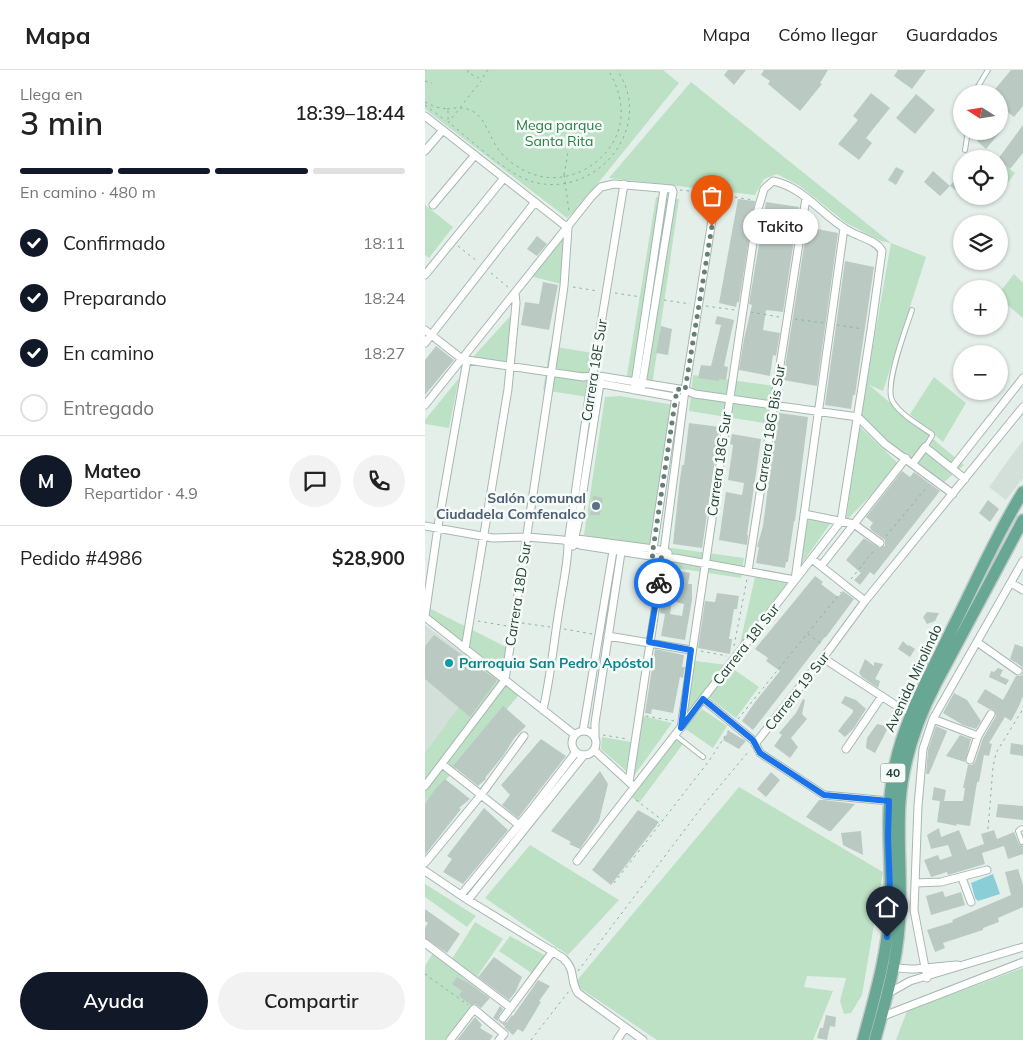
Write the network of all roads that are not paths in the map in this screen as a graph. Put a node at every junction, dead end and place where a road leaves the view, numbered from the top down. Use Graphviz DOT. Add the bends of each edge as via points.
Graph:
graph roads {
  1 [pos="988,70"];
  2 [pos="979,85"];
  3 [pos="425,116"];
  4 [pos="443,130"];
  5 [pos="967,140"];
  6 [pos="965,150"];
  7 [pos="425,151"];
  8 [pos="475,155"];
  9 [pos="504,178"];
  10 [pos="624,184"];
  11 [pos="668,189"];
  12 [pos="716,194"];
  13 [pos="806,198"];
  14 [pos="535,202"];
  15 [pos="433,205"];
  16 [pos="570,225"];
  17 [pos="844,228"];
  18 [pos="425,275"];
  19 [pos="515,293"];
  20 [pos="912,310"];
  21 [pos="425,330"];
  22 [pos="431,335"];
  23 [pos="425,343"];
  24 [pos="465,359"];
  25 [pos="511,366"];
  26 [pos="551,372"];
  27 [pos="1023,378"];
  28 [pos="596,380"];
  29 [pos="638,387"];
  30 [pos="681,394"];
  31 [pos="728,398"];
  32 [pos="425,405"];
  33 [pos="774,405"];
  34 [pos="1023,407"];
  35 [pos="818,412"];
  36 [pos="857,417"];
  37 [pos="925,447"];
  38 [pos="906,458"];
  39 [pos="913,463"];
  40 [pos="952,468"];
  41 [pos="965,479"];
  42 [pos="1023,492"];
  43 [pos="953,494"];
  44 [pos="804,514"];
  45 [pos="1023,520"];
  46 [pos="841,521"];
  47 [pos="854,524"];
  48 [pos="425,526"];
  49 [pos="437,528"];
  50 [pos="484,536"];
  51 [pos="527,537"];
  52 [pos="570,541"];
  53 [pos="880,543"];
  54 [pos="618,548"];
  55 [pos="653,552"];
  56 [pos="664,554"];
  57 [pos="812,559"];
  58 [pos="1023,561"];
  59 [pos="705,563"];
  60 [pos="821,566"];
  61 [pos="748,571"];
  62 [pos="795,580"];
  63 [pos="1011,583"];
  64 [pos="1023,590"];
  65 [pos="865,600"];
  66 [pos="425,617"];
  67 [pos="609,636"];
  68 [pos="649,642"];
  69 [pos="977,642"];
  70 [pos="465,649"];
  71 [pos="691,650"];
  72 [pos="823,658"];
  73 [pos="1018,671"];
  74 [pos="505,680"];
  75 [pos="882,696"];
  76 [pos="492,698"];
  77 [pos="703,699"];
  78 [pos="543,710"];
  79 [pos="912,712"];
  80 [pos="991,714"];
  81 [pos="933,719"];
  82 [pos="681,725"];
  83 [pos="583,731"];
  84 [pos="575,735"];
  85 [pos="595,735"];
  86 [pos="675,735"];
  87 [pos="524,736"];
  88 [pos="978,736"];
  89 [pos="755,744"];
  90 [pos="846,749"];
  91 [pos="594,750"];
  92 [pos="576,752"];
  93 [pos="584,755"];
  94 [pos="703,757"];
  95 [pos="969,760"];
  96 [pos="442,764"];
  97 [pos="632,785"];
  98 [pos="425,786"];
  99 [pos="481,795"];
  100 [pos="889,801"];
  101 [pos="519,825"];
  102 [pos="1023,828"];
  103 [pos="1022,842"];
  104 [pos="577,861"];
  105 [pos="425,863"];
  106 [pos="987,870"];
  107 [pos="425,872"];
  108 [pos="962,878"];
  109 [pos="915,883"];
  110 [pos="461,895"];
  111 [pos="468,900"];
  112 [pos="971,902"];
  113 [pos="425,944"];
  114 [pos="1023,947"];
  115 [pos="553,951"];
  116 [pos="1023,962"];
  117 [pos="968,964"];
  118 [pos="893,967"];
  119 [pos="924,967"];
  120 [pos="927,978"];
  121 [pos="887,995"];
  122 [pos="511,1008"];
  123 [pos="881,1017"];
  124 [pos="503,1018"];
  125 [pos="625,1028"];
  126 [pos="450,1040"];
  127 [pos="499,1040"];
  128 [pos="617,1040"];
  129 [pos="643,1040"];
  130 [pos="863,1040"];
  131 [pos="875,1040"];
  1 -- 2 [label="lane"];
  3 -- 4 [label="street"];
  4 -- 7 [label="street"];
  4 -- 8 [label="street"];
  5 -- 6 [label="lane"];
  8 -- 9 [label="street"];
  8 -- 15 [label="street"];
  9 -- 14 [label="street"];
  9 -- 18 [label="street"];
  10 -- 11 [label="street"];
  10 -- 16 [label="street" via="601,188"];
  10 -- 28 [label="street, Carrera 18E Sur"];
  11 -- 29 [label="street" via="647,298"];
  11 -- 29 [label="street" via="673,199"];
  12 -- 30 [label="street" via="700,305"];
  13 -- 17 [label="street"];
  13 -- 31 [label="street, Carrera 18G Sur" via="791,187 773,181 763,189"];
  13 -- 33 [label="street, Carrera 18G Bis Sur"];
  14 -- 16 [label="street"];
  14 -- 22 [label="street"];
  16 -- 19 [label="street"];
  16 -- 26 [label="street, Carrera 18D Sur"];
  17 -- 35 [label="street"];
  17 -- 36 [label="street" via="876,243 883,256"];
  19 -- 24 [label="street"];
  19 -- 25 [label="street" via="517,303"];
  20 -- 37 [label="lane" via="889,391 892,402 932,434"];
  21 -- 22 [label="street"];
  22 -- 23 [label="street"];
  22 -- 24 [label="street"];
  24 -- 25 [label="street"];
  24 -- 32 [label="street"];
  24 -- 49 [label="street"];
  25 -- 26 [label="street"];
  25 -- 50 [label="street"];
  26 -- 28 [label="street"];
  26 -- 51 [label="street, Carrera 18D Sur"];
  27 -- 40 [label="street"];
  28 -- 29 [label="street"];
  28 -- 52 [label="street, Carrera 18E Sur"];
  29 -- 30 [label="street"];
  30 -- 31 [label="street"];
  30 -- 55 [label="street"];
  30 -- 56 [label="street"];
  31 -- 33 [label="street"];
  31 -- 59 [label="street, Carrera 18G Sur"];
  33 -- 35 [label="street"];
  33 -- 61 [label="street, Carrera 18G Bis Sur"];
  34 -- 41 [label="street, Carrera 19 Sur"];
  35 -- 36 [label="street"];
  35 -- 44 [label="street"];
  36 -- 38 [label="street" via="885,444"];
  36 -- 46 [label="street"];
  37 -- 39 [label="street"];
  37 -- 40 [label="street"];
  38 -- 39 [label="street"];
  38 -- 47 [label="street"];
  39 -- 43 [label="street"];
  40 -- 41 [label="street"];
  41 -- 43 [label="street, Carrera 19 Sur"];
  42 -- 79 [label="main road, Avenida Mirolindo / 40" via="985,561"];
  43 -- 65 [label="street, Carrera 19 Sur"];
  44 -- 46 [label="street"];
  44 -- 62 [label="street"];
  45 -- 118 [label="main road, Avenida Mirolindo / 40" via="936,682 913,738 900,803 900,914"];
  46 -- 47 [label="street"];
  46 -- 57 [label="street, Carrera 18I Sur"];
  47 -- 53 [label="street"];
  47 -- 60 [label="street"];
  48 -- 49 [label="street"];
  49 -- 50 [label="street"];
  49 -- 66 [label="street"];
  50 -- 51 [label="street"];
  50 -- 70 [label="street"];
  51 -- 52 [label="street"];
  51 -- 74 [label="street, Carrera 18D Sur"];
  52 -- 54 [label="street"];
  52 -- 78 [label="street, Carrera 18E Sur"];
  54 -- 55 [label="street"];
  54 -- 67 [label="street"];
  54 -- 83 [label="street"];
  55 -- 56 [label="street"];
  56 -- 59 [label="street"];
  56 -- 68 [label="street"];
  57 -- 60 [label="street"];
  57 -- 62 [label="street, Carrera 18I Sur"];
  58 -- 63 [label="street"];
  59 -- 61 [label="street"];
  59 -- 71 [label="street, Carrera 18G Sur"];
  60 -- 65 [label="street"];
  61 -- 62 [label="street"];
  62 -- 77 [label="street, Carrera 18I Sur"];
  63 -- 64 [label="street"];
  63 -- 69 [label="street"];
  65 -- 72 [label="street, Carrera 19 Sur"];
  66 -- 70 [label="street"];
  67 -- 68 [label="street"];
  67 -- 85 [label="street"];
  68 -- 71 [label="street"];
  68 -- 97 [label="street"];
  69 -- 73 [label="street"];
  69 -- 81 [label="street"];
  70 -- 74 [label="street"];
  71 -- 82 [label="street, Carrera 18G Sur"];
  72 -- 75 [label="street"];
  72 -- 89 [label="street, Carrera 19 Sur"];
  74 -- 78 [label="street"];
  74 -- 98 [label="street, Carrera 18D Sur"];
  75 -- 79 [label="street"];
  75 -- 90 [label="street"];
  76 -- 96 [label="street, Carrera 18D Sur"];
  77 -- 82 [label="street, Carrera 18I Sur"];
  77 -- 89 [label="street"];
  78 -- 84 [label="street"];
  79 -- 100 [label="main road, Avenida Mirolindo / 40" via="899,745"];
  80 -- 88 [label="street"];
  81 -- 88 [label="street"];
  81 -- 109 [label="street" via="923,749"];
  82 -- 86 [label="street, Carrera 18I Sur"];
  83 -- 84 [label="street"];
  83 -- 85 [label="street"];
  84 -- 92 [label="street" via="572,742"];
  85 -- 91 [label="street"];
  86 -- 94 [label="lane"];
  86 -- 97 [label="street, Carrera 18I Sur"];
  87 -- 99 [label="street"];
  88 -- 95 [label="street"];
  89 -- 100 [label="street" via="760,753 824,795"];
  91 -- 93 [label="street"];
  91 -- 97 [label="street"];
  92 -- 93 [label="street"];
  92 -- 101 [label="street"];
  93 -- 111 [label="street"];
  96 -- 98 [label="street, Carrera 18D Sur"];
  96 -- 99 [label="street"];
  97 -- 104 [label="street, Carrera 18I Sur" via="629,795"];
  99 -- 101 [label="street"];
  99 -- 105 [label="street"];
  100 -- 130 [label="main road, Avenida Mirolindo / 40" via="888,928"];
  101 -- 110 [label="street"];
  102 -- 103 [label="lane" via="1018,831"];
  106 -- 108 [label="street"];
  107 -- 110 [label="street"];
  108 -- 109 [label="street"];
  108 -- 112 [label="street"];
  109 -- 119 [label="street" via="914,910"];
  110 -- 111 [label="street"];
  111 -- 115 [label="street"];
  113 -- 122 [label="street"];
  114 -- 117 [label="street"];
  115 -- 122 [label="street"];
  115 -- 125 [label="street" via="570,965 573,986 578,993"];
  116 -- 123 [label="street"];
  117 -- 119 [label="street"];
  117 -- 120 [label="street"];
  118 -- 119 [label="street" via="907,970"];
  118 -- 121 [label="main road, Avenida Mirolindo / 40"];
  119 -- 120 [label="street"];
  120 -- 121 [label="street" via="910,982"];
  121 -- 123 [label="main road, Avenida Mirolindo / 40"];
  122 -- 124 [label="street"];
  123 -- 131 [label="main road, Avenida Mirolindo / 40"];
  125 -- 128 [label="street"];
  125 -- 129 [label="street"];
  126 -- 127 [label="street" via="474,1010 504,1034"];
}
